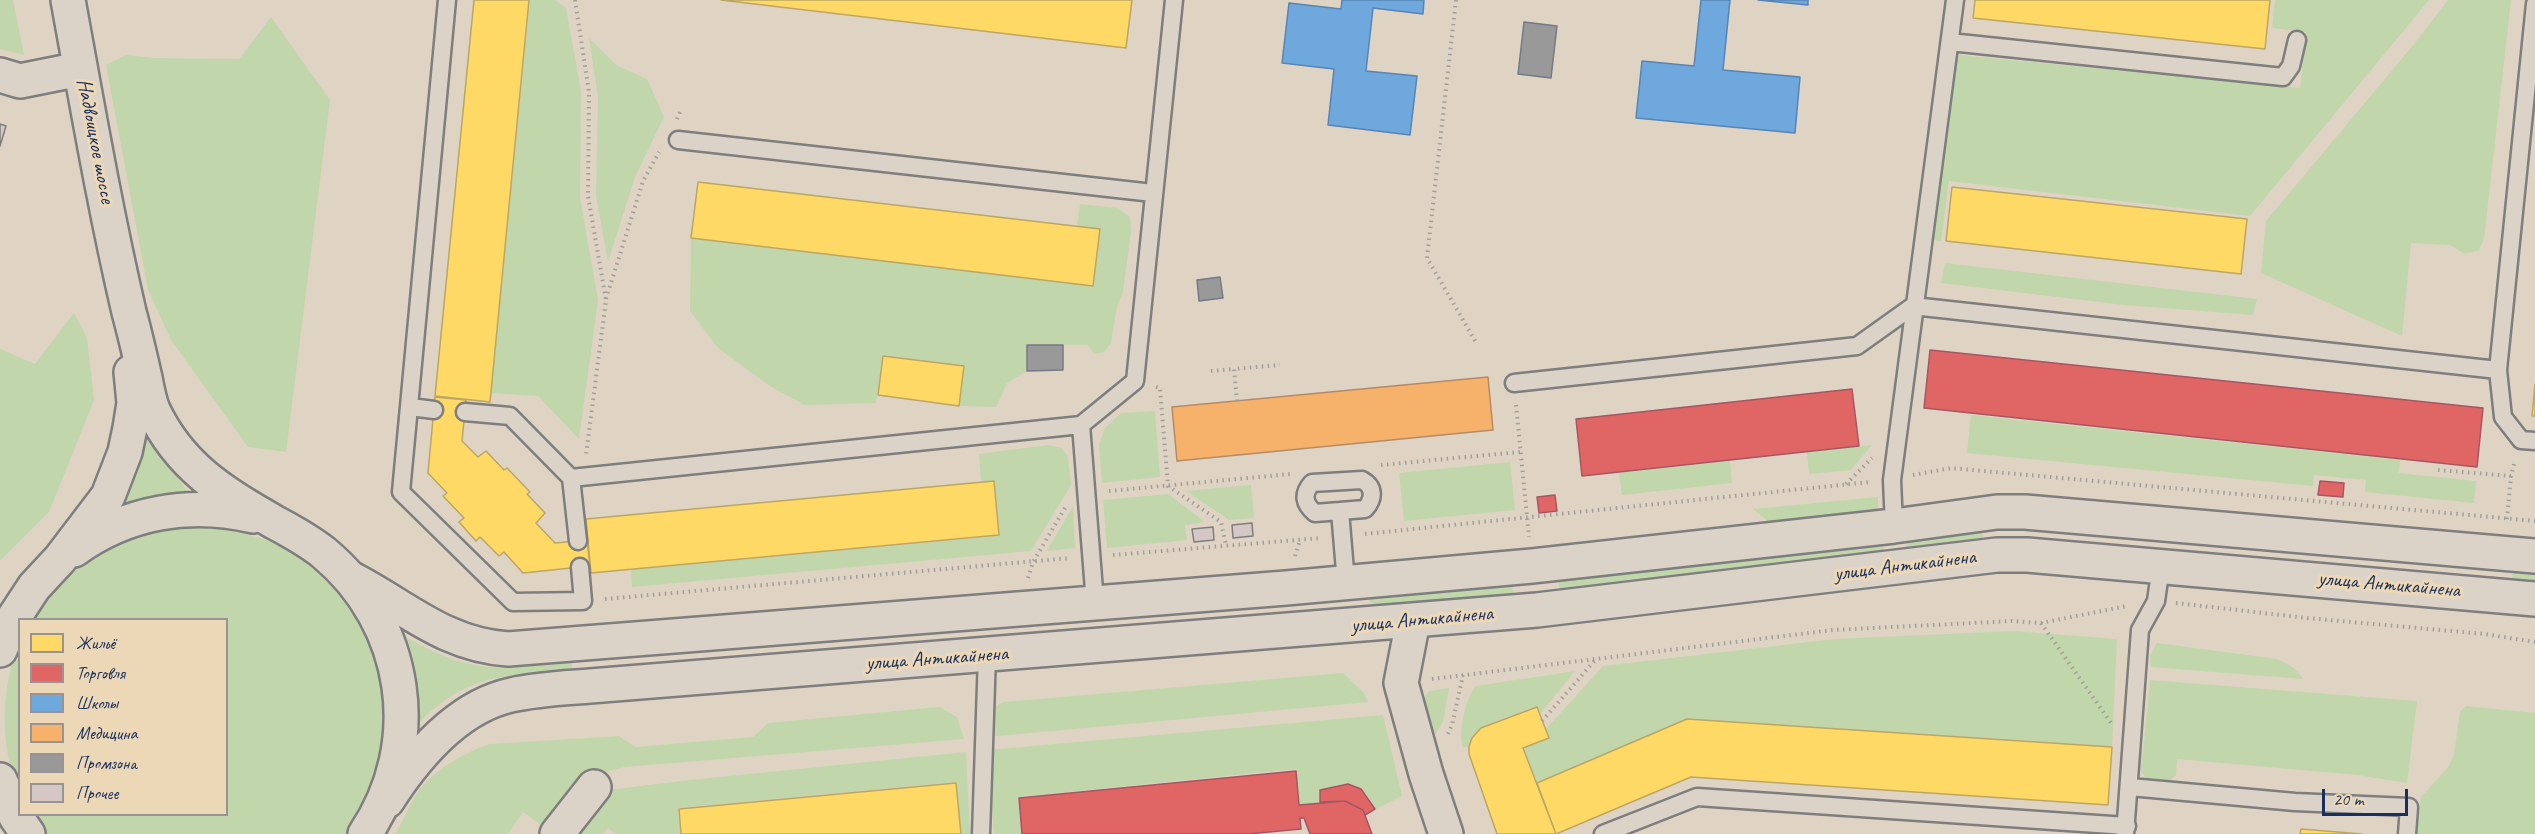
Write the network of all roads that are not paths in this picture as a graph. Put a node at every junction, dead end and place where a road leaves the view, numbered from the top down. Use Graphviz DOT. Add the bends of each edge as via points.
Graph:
graph roads {
  1 [pos="68,0"];
  2 [pos="447,0"];
  3 [pos="1174,0"];
  4 [pos="1955,0"];
  5 [pos="2535,4"];
  6 [pos="2297,40"];
  7 [pos="1950,42"];
  8 [pos="81,69"];
  9 [pos="0,75"];
  10 [pos="678,140"];
  11 [pos="1153,194"];
  12 [pos="122,281"];
  13 [pos="1913,306"];
  14 [pos="2498,370"];
  15 [pos="1514,383"];
  16 [pos="410,407"];
  17 [pos="434,410"];
  18 [pos="465,412"];
  19 [pos="1081,425"];
  20 [pos="2528,440"];
  21 [pos="577,477"];
  22 [pos="1340,511"];
  23 [pos="1894,526"];
  24 [pos="289,531"];
  25 [pos="578,541"];
  26 [pos="2535,556"];
  27 [pos="60,559"];
  28 [pos="2161,566"];
  29 [pos="580,567"];
  30 [pos="350,578"];
  31 [pos="1346,583"];
  32 [pos="2535,598"];
  33 [pos="1095,603"];
  34 [pos="1413,621"];
  35 [pos="6,626"];
  36 [pos="1348,626"];
  37 [pos="0,650"];
  38 [pos="987,655"];
  39 [pos="0,780"];
  40 [pos="594,787"];
  41 [pos="2130,787"];
  42 [pos="2126,830"];
  43 [pos="366,833"];
  44 [pos="28,834"];
  45 [pos="557,834"];
  46 [pos="981,834"];
  47 [pos="1446,834"];
  48 [pos="1603,834"];
  49 [pos="2406,834"];
  1 -- 8 [label="street, Надвоицкое шоссе"];
  2 -- 16 [label="lane"];
  3 -- 11 [label="lane"];
  4 -- 7 [label="lane"];
  5 -- 14 [label="lane"];
  6 -- 7 [label="lane" via="2291,66 2283,77"];
  7 -- 13 [label="lane"];
  8 -- 9 [label="street" via="20,81"];
  8 -- 12 [label="street, Надвоицкое шоссе"];
  10 -- 11 [label="lane"];
  11 -- 19 [label="lane" via="1136,381"];
  12 -- 24 [label="street" via="152,406 163,430 199,474 228,496"];
  12 -- 27 [label="street" via="134,404 126,444 108,496"];
  13 -- 14 [label="lane"];
  13 -- 15 [label="lane" via="1857,346"];
  13 -- 23 [label="lane" via="1892,480"];
  14 -- 20 [label="lane" via="2503,417"];
  16 -- 17 [label="lane"];
  16 -- 29 [label="lane" via="401,492 513,602 583,601"];
  18 -- 21 [label="lane" via="510,416"];
  19 -- 21 [label="lane"];
  19 -- 33 [label="lane"];
  21 -- 25 [label="lane"];
  22 -- 31 [label="lane"];
  23 -- 26 [label="street, улица Антикайнена" via="2025,512"];
  23 -- 31 [label="street, улица Антикайнена"];
  24 -- 27 [label="street" via="251,516 211,509 170,510 131,519 93,536"];
  24 -- 30 [label="street" via="322,551"];
  27 -- 35 [label="street"];
  28 -- 32 [label="street, улица Антикайнена"];
  28 -- 34 [label="street, улица Антикайнена" via="1997,555"];
  28 -- 41 [label="lane" via="2156,601 2140,630"];
  30 -- 33 [label="street, улица Антикайнена" via="444,634 508,649"];
  30 -- 43 [label="street" via="370,604 389,641 402,715 396,764 386,795"];
  31 -- 33 [label="street, улица Антикайнена"];
  31 -- 36 [label="street"];
  34 -- 36 [label="street, улица Антикайнена"];
  34 -- 47 [label="street" via="1401,683"];
  35 -- 37 [label="street"];
  36 -- 38 [label="street, улица Антикайнена"];
  38 -- 43 [label="street, улица Антикайнена" via="510,695 470,712 425,750"];
  38 -- 46 [label="lane"];
  39 -- 44 [label="street"];
  40 -- 45 [label="street"];
  41 -- 42 [label="lane"];
  41 -- 49 [label="lane" via="2295,802 2409,807"];
  42 -- 48 [label="lane" via="1697,797"];
}
